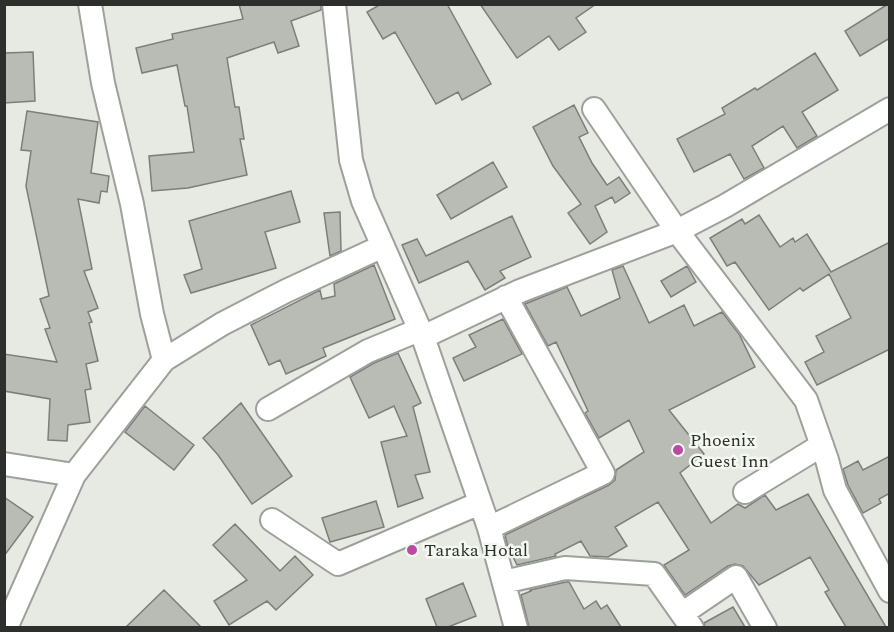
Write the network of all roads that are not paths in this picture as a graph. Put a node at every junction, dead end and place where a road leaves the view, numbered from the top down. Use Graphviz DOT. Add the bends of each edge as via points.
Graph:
graph roads {
  1 [pos="90,4"];
  2 [pos="334,4"];
  3 [pos="594,109"];
  4 [pos="890,109"];
  5 [pos="677,231"];
  6 [pos="383,246"];
  7 [pos="506,297"];
  8 [pos="421,333"];
  9 [pos="164,360"];
  10 [pos="268,409"];
  11 [pos="822,445"];
  12 [pos="4,464"];
  13 [pos="75,476"];
  14 [pos="745,492"];
  15 [pos="480,503"];
  16 [pos="272,520"];
  17 [pos="489,528"];
  18 [pos="504,582"];
  19 [pos="890,591"];
  20 [pos="688,620"];
  21 [pos="6,627"];
  22 [pos="516,627"];
  23 [pos="765,627"];
  1 -- 9 [label="street" via="102,84"];
  2 -- 6 [label="street" via="351,160 363,201"];
  3 -- 5 [label="street"];
  4 -- 5 [label="street"];
  5 -- 7 [label="street"];
  5 -- 11 [label="street" via="806,400"];
  6 -- 8 [label="street"];
  6 -- 9 [label="street" via="286,291"];
  7 -- 8 [label="street"];
  7 -- 17 [label="street" via="603,473"];
  8 -- 10 [label="street" via="368,351"];
  8 -- 15 [label="street"];
  9 -- 13 [label="street"];
  11 -- 14 [label="street"];
  11 -- 19 [label="street" via="835,490"];
  12 -- 13 [label="street"];
  13 -- 21 [label="street"];
  15 -- 16 [label="street" via="338,564"];
  15 -- 17 [label="street"];
  17 -- 18 [label="street"];
  18 -- 20 [label="street" via="565,568 654,574"];
  18 -- 22 [label="street"];
  20 -- 23 [label="street" via="736,577"];
}
